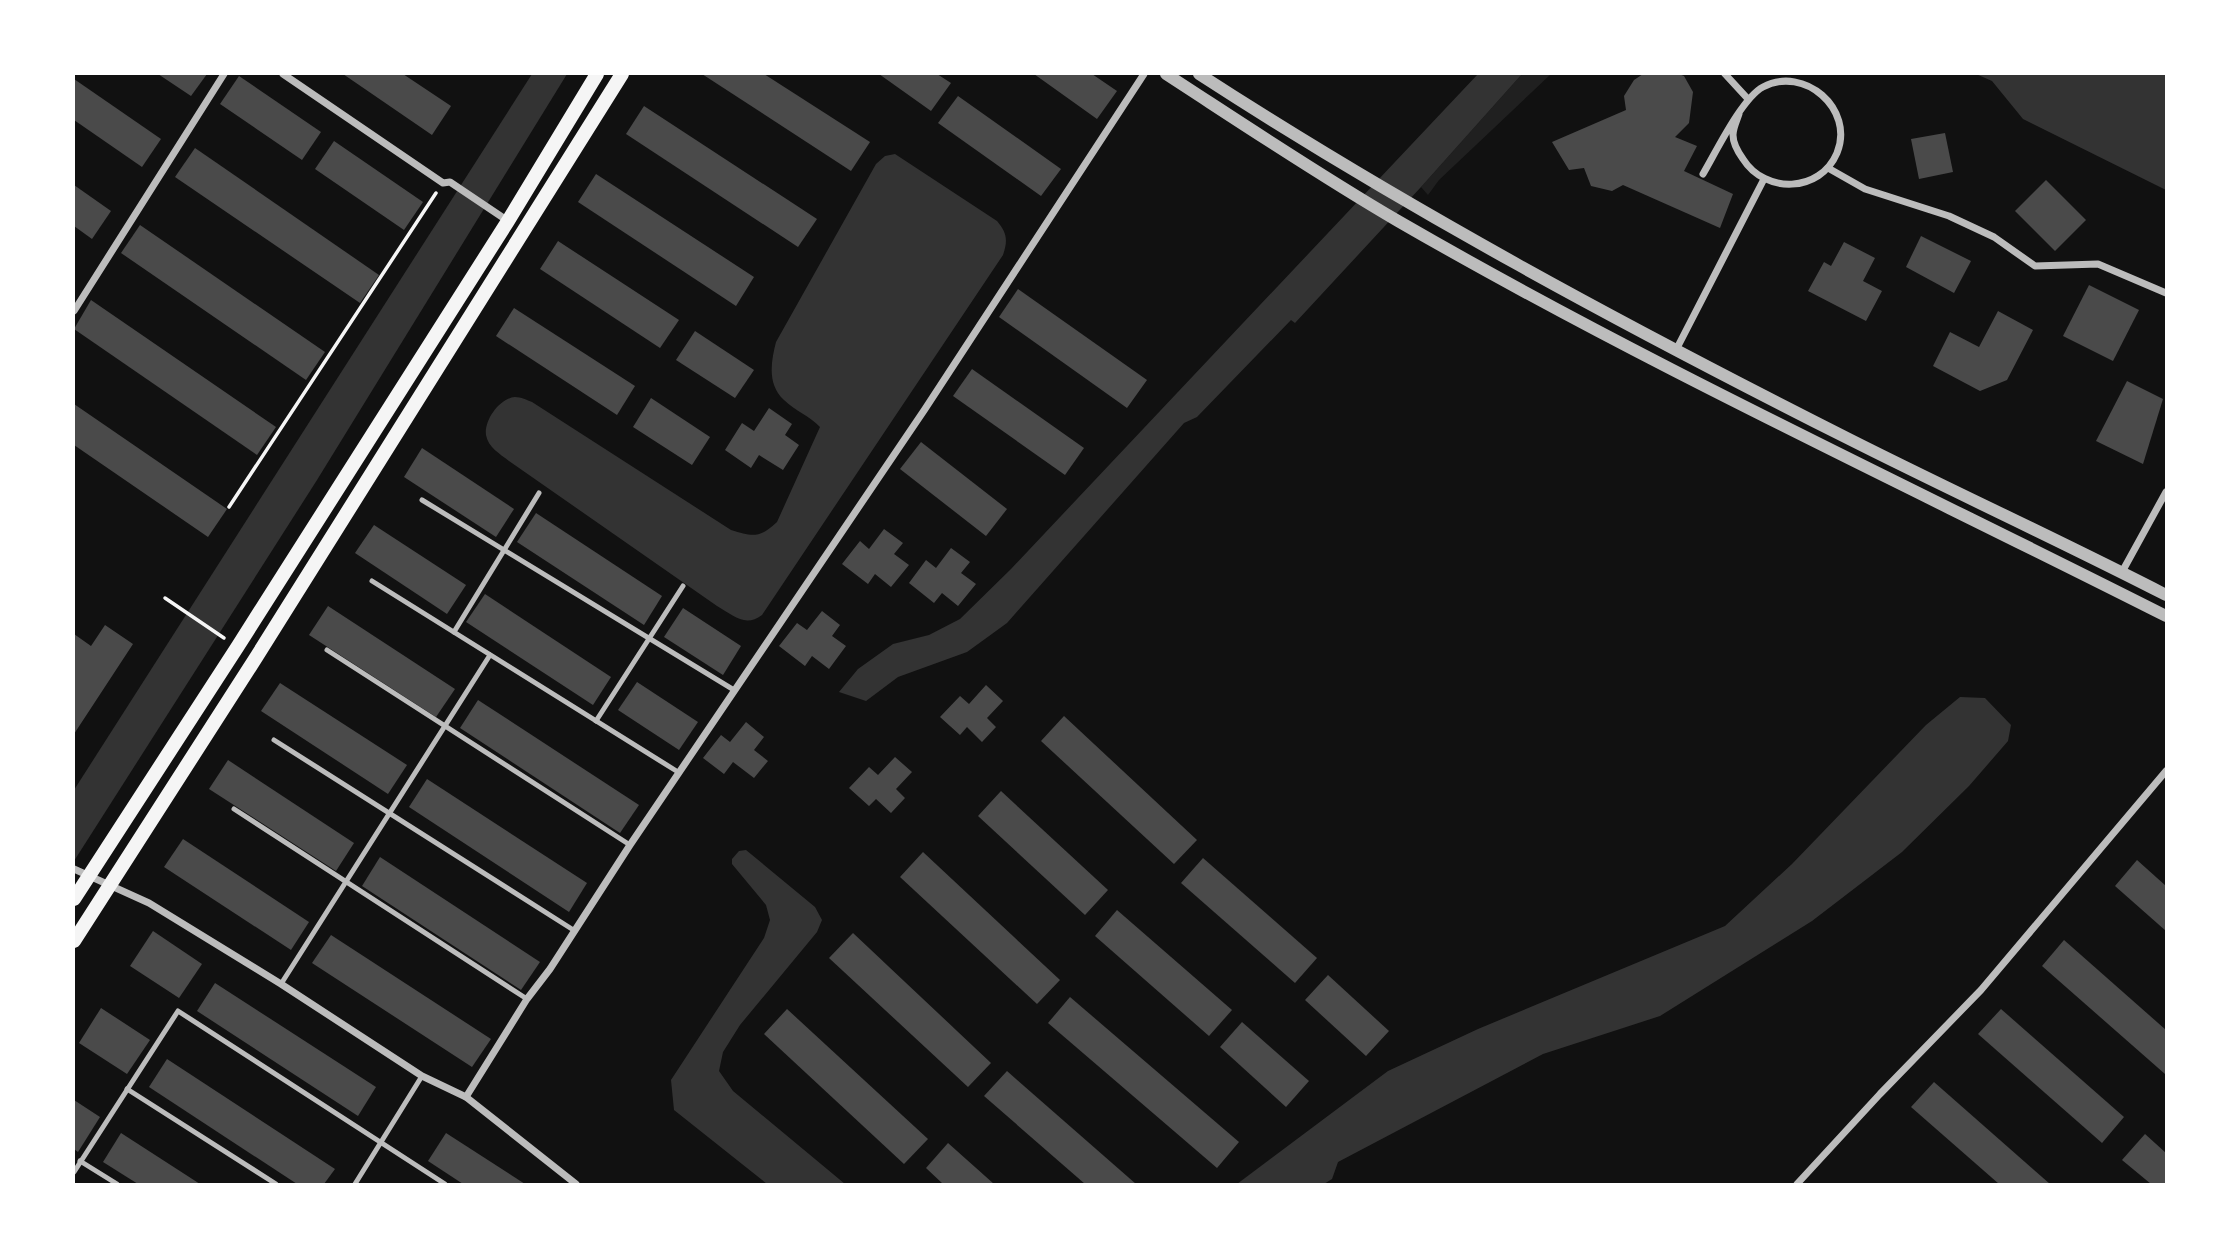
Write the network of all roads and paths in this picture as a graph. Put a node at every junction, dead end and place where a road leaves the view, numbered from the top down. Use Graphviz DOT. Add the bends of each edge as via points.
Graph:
graph roads {
  1 [pos="224,74"];
  2 [pos="284,74"];
  3 [pos="597,74"];
  4 [pos="622,74"];
  5 [pos="1144,74"];
  6 [pos="1166,74"];
  7 [pos="1199,74"];
  8 [pos="1725,74"];
  9 [pos="1748,99"];
  10 [pos="1739,114"];
  11 [pos="1828,168"];
  12 [pos="1703,174"];
  13 [pos="1764,179"];
  14 [pos="446,183"];
  15 [pos="508,221"];
  16 [pos="2166,293"];
  17 [pos="74,311"];
  18 [pos="1676,350"];
  19 [pos="2166,492"];
  20 [pos="539,493"];
  21 [pos="422,500"];
  22 [pos="229,507"];
  23 [pos="504,550"];
  24 [pos="2122,572"];
  25 [pos="372,581"];
  26 [pos="683,586"];
  27 [pos="2166,594"];
  28 [pos="165,598"];
  29 [pos="2166,616"];
  30 [pos="454,632"];
  31 [pos="224,638"];
  32 [pos="648,638"];
  33 [pos="327,650"];
  34 [pos="490,655"];
  35 [pos="734,690"];
  36 [pos="596,720"];
  37 [pos="445,726"];
  38 [pos="274,740"];
  39 [pos="2166,771"];
  40 [pos="678,772"];
  41 [pos="234,809"];
  42 [pos="389,813"];
  43 [pos="630,845"];
  44 [pos="74,869"];
  45 [pos="89,876"];
  46 [pos="345,881"];
  47 [pos="110,886"];
  48 [pos="74,899"];
  49 [pos="575,931"];
  50 [pos="74,941"];
  51 [pos="281,984"];
  52 [pos="527,999"];
  53 [pos="422,1076"];
  54 [pos="127,1089"];
  55 [pos="466,1097"];
  56 [pos="382,1142"];
  57 [pos="80,1161"];
  58 [pos="74,1172"];
  59 [pos="1798,1184"];
  60 [pos="117,1185"];
  61 [pos="276,1185"];
  62 [pos="355,1185"];
  63 [pos="446,1185"];
  64 [pos="576,1185"];
  1 -- 17 [label="street"];
  2 -- 14 [label="street"];
  3 -- 15 [label="main road"];
  4 -- 47 [label="main road"];
  5 -- 35 [label="street"];
  6 -- 29 [label="street" via="1399,221 1576,319"];
  7 -- 18 [label="street" via="1411,205"];
  8 -- 9 [label="street"];
  9 -- 10 [label="street"];
  9 -- 11 [label="street" via="1780,81 1815,88 1829,100 1841,134"];
  10 -- 12 [label="street"];
  10 -- 13 [label="street" via="1733,134 1737,151"];
  11 -- 13 [label="street" via="1798,185"];
  11 -- 16 [label="street" via="1865,189 1949,216 1994,237 2035,266 2098,264"];
  13 -- 18 [label="street"];
  14 -- 15 [label="street"];
  14 -- 22 [label="path"];
  15 -- 45 [label="main road"];
  18 -- 24 [label="street"];
  19 -- 24 [label="street"];
  20 -- 23 [label="lane"];
  21 -- 23 [label="lane"];
  23 -- 30 [label="lane"];
  23 -- 32 [label="lane"];
  24 -- 27 [label="street"];
  25 -- 30 [label="lane"];
  26 -- 32 [label="lane"];
  28 -- 31 [label="path"];
  30 -- 34 [label="lane"];
  32 -- 35 [label="lane"];
  32 -- 36 [label="lane"];
  33 -- 37 [label="lane"];
  34 -- 36 [label="lane"];
  34 -- 37 [label="lane"];
  35 -- 40 [label="street"];
  36 -- 40 [label="lane"];
  37 -- 42 [label="lane"];
  37 -- 43 [label="lane"];
  38 -- 42 [label="lane"];
  39 -- 59 [label="street" via="1980,990"];
  40 -- 43 [label="street"];
  41 -- 46 [label="lane"];
  42 -- 46 [label="lane"];
  42 -- 49 [label="lane"];
  43 -- 49 [label="street"];
  44 -- 45 [label="street"];
  45 -- 47 [label="street"];
  45 -- 48 [label="main road"];
  46 -- 51 [label="lane"];
  46 -- 52 [label="lane"];
  47 -- 50 [label="main road"];
  47 -- 51 [label="street" via="149,903"];
  49 -- 52 [label="street"];
  51 -- 53 [label="street"];
  52 -- 55 [label="street"];
  53 -- 55 [label="street"];
  53 -- 56 [label="lane"];
  54 -- 56 [label="lane" via="178,1011"];
  54 -- 57 [label="lane"];
  54 -- 61 [label="lane"];
  55 -- 64 [label="street"];
  56 -- 62 [label="lane"];
  56 -- 63 [label="lane"];
  57 -- 58 [label="lane"];
  57 -- 60 [label="lane"];
}
